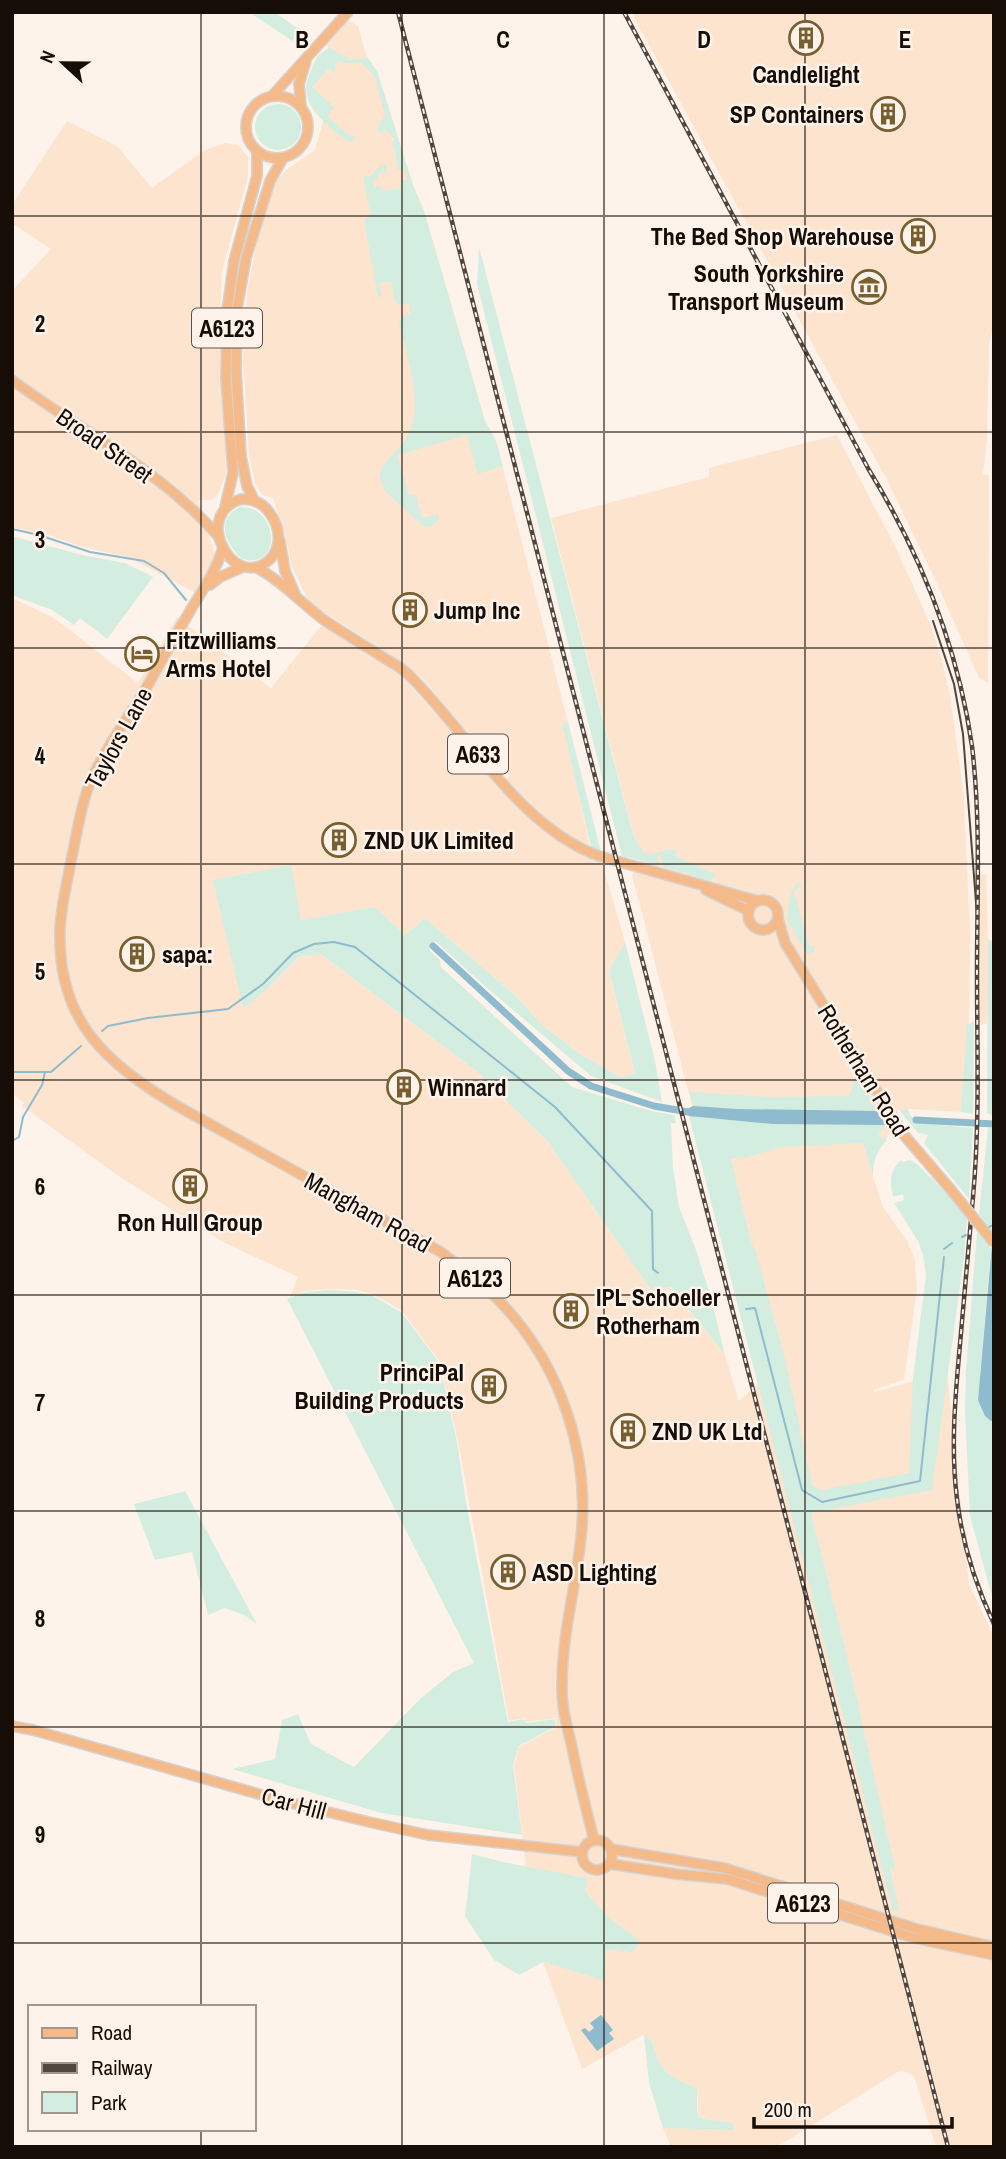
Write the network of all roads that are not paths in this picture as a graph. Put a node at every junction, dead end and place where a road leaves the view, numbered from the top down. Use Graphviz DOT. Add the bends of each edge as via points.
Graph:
graph roads {
  1 [pos="348,12"];
  2 [pos="308,56"];
  3 [pos="272,96"];
  4 [pos="300,106"];
  5 [pos="257,151"];
  6 [pos="284,158"];
  7 [pos="12,380"];
  8 [pos="254,500"];
  9 [pos="224,509"];
  10 [pos="195,511"];
  11 [pos="218,536"];
  12 [pos="279,538"];
  13 [pos="223,548"];
  14 [pos="243,567"];
  15 [pos="257,568"];
  16 [pos="206,588"];
  17 [pos="298,598"];
  18 [pos="676,876"];
  19 [pos="63,901"];
  20 [pos="758,901"];
  21 [pos="749,911"];
  22 [pos="778,919"];
  23 [pos="766,929"];
  24 [pos="785,943"];
  25 [pos="994,1243"];
  26 [pos="12,1726"];
  27 [pos="594,1840"];
  28 [pos="611,1849"];
  29 [pos="582,1852"];
  30 [pos="610,1864"];
  31 [pos="994,1947"];
  32 [pos="994,1955"];
  1 -- 2 [label="main road"];
  2 -- 3 [label="main road"];
  2 -- 4 [label="main road" via="299,84"];
  3 -- 4 [label="main road" via="289,98"];
  3 -- 5 [label="main road" via="253,106 247,118 248,140"];
  4 -- 6 [label="main road" via="308,121 307,138 298,151"];
  5 -- 6 [label="main road"];
  5 -- 9 [label="main road, A6123" via="257,176 234,261 227,311 226,379 233,473"];
  6 -- 8 [label="main road, A6123" via="270,181 246,258 237,309 241,456"];
  7 -- 10 [label="main road, Broad Street"];
  8 -- 9 [label="main road" via="241,499"];
  8 -- 12 [label="main road, A633" via="269,512"];
  9 -- 10 [label="main road" via="208,514"];
  9 -- 11 [label="main road"];
  10 -- 11 [label="main road, Broad Street"];
  11 -- 13 [label="main road"];
  12 -- 15 [label="main road" via="273,557"];
  12 -- 17 [label="main road, Rotherham Road / A633" via="285,571"];
  13 -- 14 [label="main road"];
  13 -- 16 [label="main road, Taylors Lane / A6123"];
  14 -- 15 [label="main road"];
  14 -- 16 [label="main road, Taylors Lane / A6123"];
  15 -- 17 [label="main road, Rotherham Road / A633"];
  16 -- 19 [label="main road, Taylors Lane / A6123" via="93,776"];
  17 -- 18 [label="main road, Rotherham Road / A633" via="406,673 506,787 547,825 589,852"];
  18 -- 20 [label="main road, Rotherham Road / A633"];
  18 -- 21 [label="main road, Rotherham Road / A633"];
  19 -- 27 [label="main road, Mangham Road / A6123" via="60,953 65,985 89,1037 106,1055 179,1107 441,1252 505,1307 552,1376 571,1421 583,1490 582,1537 562,1685 564,1712"];
  20 -- 21 [label="main road"];
  20 -- 22 [label="main road, Rotherham Road / A633" via="775,905"];
  21 -- 23 [label="main road, Rotherham Road / A633" via="754,926"];
  22 -- 23 [label="main road"];
  22 -- 24 [label="main road, Rotherham Road / A633"];
  23 -- 24 [label="main road, Rotherham Road / A633"];
  24 -- 25 [label="main road, Rotherham Road / A633, bridge" via="901,1131"];
  26 -- 29 [label="main road, Car Hill" via="369,1822 428,1835"];
  27 -- 28 [label="main road, A6123"];
  27 -- 29 [label="main road"];
  28 -- 30 [label="main road"];
  28 -- 31 [label="main road, A6123" via="723,1868 917,1929"];
  29 -- 30 [label="main road, A6123" via="582,1861 592,1870"];
  30 -- 32 [label="main road, A6123" via="727,1879 914,1938"];
}
